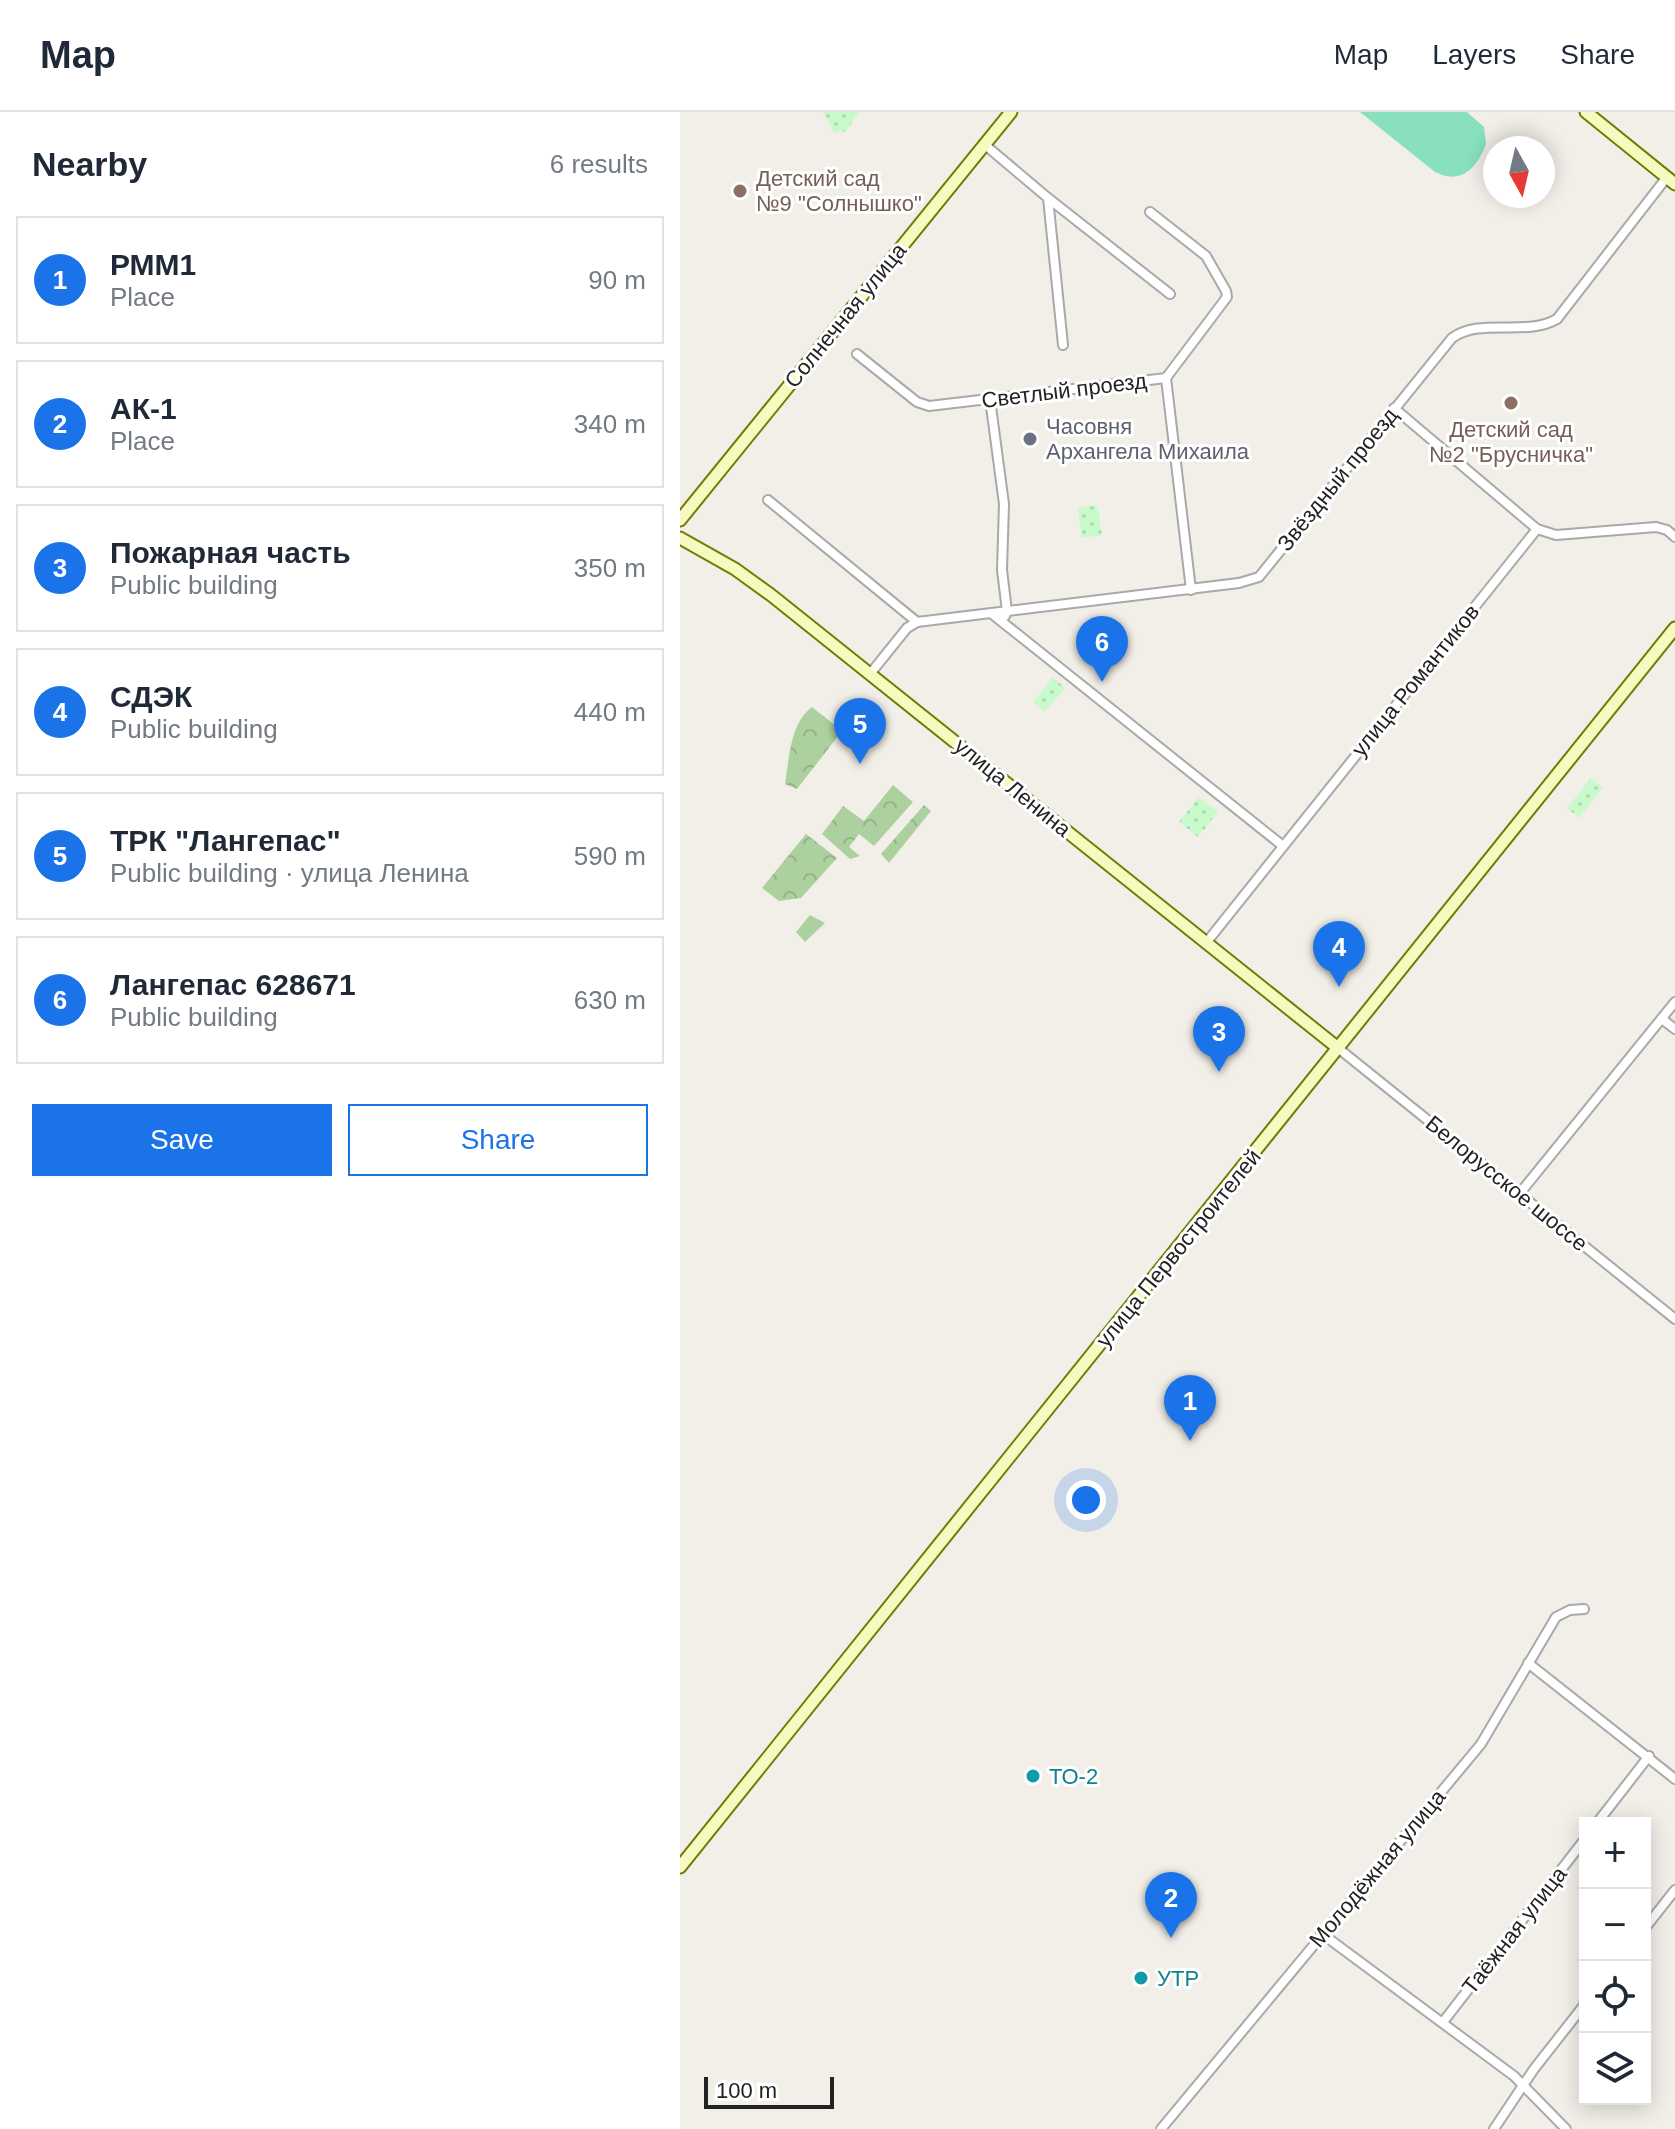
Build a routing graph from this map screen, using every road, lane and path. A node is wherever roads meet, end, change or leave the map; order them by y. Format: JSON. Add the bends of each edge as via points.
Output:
{"nodes":[{"id":1,"x":1011,"y":112,"type":"edge"},
{"id":2,"x":1586,"y":112,"type":"edge"},
{"id":3,"x":984,"y":144,"type":"junction"},
{"id":4,"x":1671,"y":180,"type":"edge"},
{"id":5,"x":1048,"y":198,"type":"junction"},
{"id":6,"x":1150,"y":212,"type":"dead end"},
{"id":7,"x":1170,"y":294,"type":"dead end"},
{"id":8,"x":1063,"y":345,"type":"dead end"},
{"id":9,"x":857,"y":354,"type":"dead end"},
{"id":10,"x":1166,"y":378,"type":"junction"},
{"id":11,"x":990,"y":399,"type":"junction"},
{"id":12,"x":1394,"y":408,"type":"junction"},
{"id":13,"x":768,"y":500,"type":"dead end"},
{"id":14,"x":680,"y":520,"type":"edge"},
{"id":15,"x":1537,"y":529,"type":"junction"},
{"id":16,"x":1675,"y":537,"type":"edge"},
{"id":17,"x":680,"y":538,"type":"edge"},
{"id":18,"x":1191,"y":590,"type":"junction"},
{"id":19,"x":1007,"y":611,"type":"junction"},
{"id":20,"x":991,"y":613,"type":"junction"},
{"id":21,"x":1001,"y":621,"type":"junction"},
{"id":22,"x":917,"y":622,"type":"junction"},
{"id":23,"x":1675,"y":628,"type":"edge"},
{"id":24,"x":870,"y":674,"type":"junction"},
{"id":25,"x":1283,"y":846,"type":"junction"},
{"id":26,"x":1206,"y":943,"type":"junction"},
{"id":27,"x":1675,"y":1002,"type":"edge"},
{"id":28,"x":1662,"y":1019,"type":"junction"},
{"id":29,"x":1675,"y":1029,"type":"edge"},
{"id":30,"x":1338,"y":1048,"type":"junction"},
{"id":31,"x":1520,"y":1193,"type":"junction"},
{"id":32,"x":1675,"y":1319,"type":"edge"},
{"id":33,"x":1584,"y":1609,"type":"dead end"},
{"id":34,"x":1528,"y":1663,"type":"junction"},
{"id":35,"x":1649,"y":1756,"type":"junction"},
{"id":36,"x":1675,"y":1779,"type":"edge"},
{"id":37,"x":1602,"y":1817,"type":"edge"},
{"id":38,"x":1579,"y":1847,"type":"edge"},
{"id":39,"x":680,"y":1867,"type":"edge"},
{"id":40,"x":1675,"y":1890,"type":"edge"},
{"id":41,"x":1651,"y":1920,"type":"edge"},
{"id":42,"x":1321,"y":1933,"type":"junction"},
{"id":43,"x":1579,"y":2012,"type":"edge"},
{"id":44,"x":1443,"y":2022,"type":"junction"},
{"id":45,"x":1523,"y":2085,"type":"junction"},
{"id":46,"x":1161,"y":2129,"type":"edge"},
{"id":47,"x":1494,"y":2129,"type":"edge"},
{"id":48,"x":1566,"y":2129,"type":"edge"}],
"edges":[{"from":1,"to":3,"type":"street","name":"Солнечная улица"},
{"from":2,"to":4,"type":"street"},
{"from":3,"to":5,"type":"street"},
{"from":3,"to":14,"type":"street","name":"Солнечная улица"},
{"from":4,"to":12,"type":"street","name":"Звёздный проезд","via":[[1557,319],[1459,333]]},
{"from":5,"to":7,"type":"street"},
{"from":5,"to":8,"type":"street","name":"Светлый проезд"},
{"from":6,"to":10,"type":"street","name":"Светлый проезд","via":[[1206,256],[1227,297]]},
{"from":9,"to":11,"type":"street","name":"Светлый проезд","via":[[923,405]]},
{"from":10,"to":11,"type":"street","name":"Светлый проезд"},
{"from":10,"to":18,"type":"street"},
{"from":11,"to":19,"type":"street","via":[[1004,504]]},
{"from":12,"to":15,"type":"street"},
{"from":12,"to":18,"type":"street","name":"Звёздный проезд","via":[[1259,577]]},
{"from":13,"to":22,"type":"street"},
{"from":15,"to":16,"type":"street","via":[[1556,535],[1656,527]]},
{"from":15,"to":25,"type":"street","name":"улица Романтиков"},
{"from":17,"to":24,"type":"street","name":"улица Ленина","via":[[744,575]]},
{"from":18,"to":19,"type":"street","name":"Звёздный проезд"},
{"from":19,"to":20,"type":"street","name":"Звёздный проезд"},
{"from":19,"to":21,"type":"street"},
{"from":20,"to":21,"type":"street"},
{"from":20,"to":22,"type":"street","name":"Звёздный проезд"},
{"from":21,"to":25,"type":"street"},
{"from":22,"to":24,"type":"street"},
{"from":23,"to":30,"type":"street","name":"улица Первостроителей"},
{"from":24,"to":26,"type":"street","name":"улица Ленина"},
{"from":25,"to":26,"type":"street","name":"улица Романтиков"},
{"from":26,"to":30,"type":"street","name":"улица Ленина"},
{"from":27,"to":28,"type":"street"},
{"from":28,"to":29,"type":"street"},
{"from":28,"to":31,"type":"street"},
{"from":30,"to":31,"type":"street","name":"Белорусское шоссе"},
{"from":30,"to":39,"type":"street","name":"улица Первостроителей"},
{"from":31,"to":32,"type":"street","name":"Белорусское шоссе"},
{"from":33,"to":34,"type":"street","name":"Молодёжная улица","via":[[1556,1617]]},
{"from":34,"to":35,"type":"street"},
{"from":34,"to":42,"type":"street","name":"Молодёжная улица","via":[[1481,1744]]},
{"from":35,"to":36,"type":"street"},
{"from":35,"to":37,"type":"street"},
{"from":38,"to":44,"type":"street","name":"Таёжная улица"},
{"from":40,"to":41,"type":"street"},
{"from":42,"to":44,"type":"street"},
{"from":42,"to":46,"type":"street","name":"Молодёжная улица"},
{"from":43,"to":45,"type":"street"},
{"from":44,"to":45,"type":"street"},
{"from":45,"to":47,"type":"street"},
{"from":45,"to":48,"type":"street"}]}
